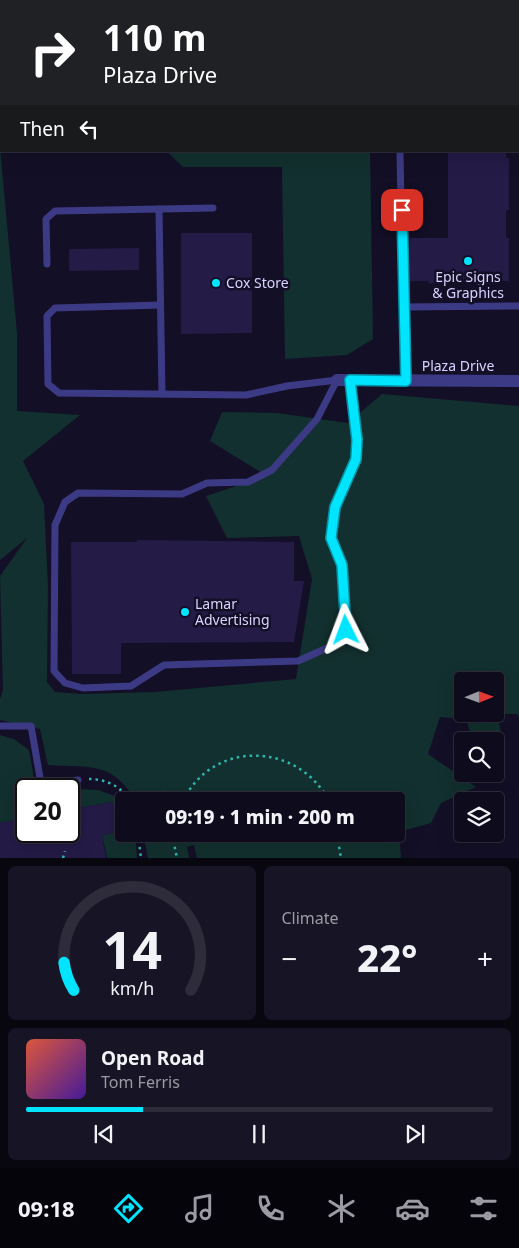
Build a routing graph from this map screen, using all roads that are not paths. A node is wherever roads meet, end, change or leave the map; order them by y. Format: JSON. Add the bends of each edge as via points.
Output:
{"nodes":[{"id":1,"x":400,"y":152,"type":"edge"},
{"id":2,"x":213,"y":208,"type":"dead end"},
{"id":3,"x":159,"y":209,"type":"junction"},
{"id":4,"x":47,"y":264,"type":"dead end"},
{"id":5,"x":160,"y":305,"type":"junction"},
{"id":6,"x":519,"y":306,"type":"edge"},
{"id":7,"x":403,"y":307,"type":"junction"},
{"id":8,"x":343,"y":380,"type":"junction"},
{"id":9,"x":406,"y":381,"type":"junction"},
{"id":10,"x":519,"y":381,"type":"edge"},
{"id":11,"x":162,"y":394,"type":"junction"},
{"id":12,"x":0,"y":726,"type":"edge"},
{"id":13,"x":41,"y":778,"type":"edge"}],
"edges":[{"from":1,"to":7,"type":"lane"},
{"from":2,"to":3,"type":"lane"},
{"from":3,"to":4,"type":"lane","via":[[55,210],[46,219]]},
{"from":3,"to":5,"type":"lane"},
{"from":5,"to":11,"type":"lane"},
{"from":5,"to":11,"type":"lane","via":[[55,308],[47,316],[48,384],[59,392]]},
{"from":6,"to":7,"type":"lane"},
{"from":7,"to":9,"type":"lane"},
{"from":8,"to":8,"type":"lane","via":[[317,419],[272,470],[248,482],[208,483],[182,494],[78,493],[65,502],[55,525],[54,671],[65,684],[83,688],[131,686],[164,665],[298,661],[336,644],[346,630],[342,565],[331,538],[335,507],[356,459],[357,440]]},
{"from":8,"to":9,"type":"street","name":"Plaza Drive"},
{"from":8,"to":11,"type":"lane","via":[[286,386],[246,395]]},
{"from":9,"to":10,"type":"street","name":"Plaza Drive"},
{"from":12,"to":13,"type":"lane","via":[[31,726]]}]}
